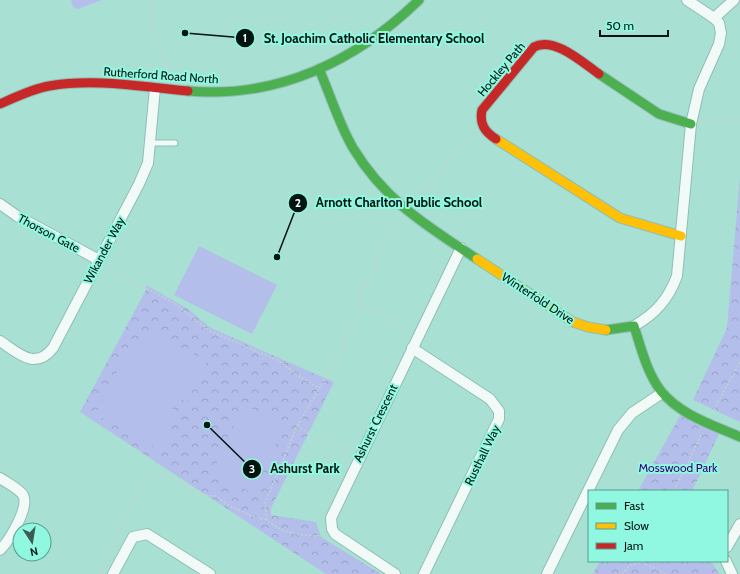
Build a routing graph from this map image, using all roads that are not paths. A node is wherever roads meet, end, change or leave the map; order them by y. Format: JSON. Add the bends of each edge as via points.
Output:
{"nodes":[{"id":1,"x":419,"y":0,"type":"edge"},
{"id":2,"x":687,"y":0,"type":"edge"},
{"id":3,"x":734,"y":0,"type":"edge"},
{"id":4,"x":714,"y":18,"type":"junction"},
{"id":5,"x":319,"y":69,"type":"junction"},
{"id":6,"x":155,"y":88,"type":"junction"},
{"id":7,"x":0,"y":104,"type":"edge"},
{"id":8,"x":694,"y":122,"type":"junction"},
{"id":9,"x":150,"y":143,"type":"junction"},
{"id":10,"x":174,"y":143,"type":"dead end"},
{"id":11,"x":0,"y":204,"type":"edge"},
{"id":12,"x":680,"y":236,"type":"junction"},
{"id":13,"x":461,"y":248,"type":"junction"},
{"id":14,"x":99,"y":260,"type":"junction"},
{"id":15,"x":634,"y":326,"type":"junction"},
{"id":16,"x":0,"y":341,"type":"edge"},
{"id":17,"x":412,"y":348,"type":"junction"},
{"id":18,"x":662,"y":393,"type":"junction"},
{"id":19,"x":740,"y":437,"type":"edge"},
{"id":20,"x":0,"y":478,"type":"edge"},
{"id":21,"x":588,"y":490,"type":"edge"},
{"id":22,"x":588,"y":491,"type":"edge"},
{"id":23,"x":740,"y":524,"type":"edge"},
{"id":24,"x":728,"y":545,"type":"edge"},
{"id":25,"x":0,"y":550,"type":"edge"},
{"id":26,"x":726,"y":562,"type":"edge"},
{"id":27,"x":113,"y":574,"type":"edge"},
{"id":28,"x":210,"y":574,"type":"edge"},
{"id":29,"x":395,"y":574,"type":"edge"},
{"id":30,"x":424,"y":574,"type":"edge"},
{"id":31,"x":547,"y":574,"type":"edge"},
{"id":32,"x":732,"y":574,"type":"edge"}],
"edges":[{"from":1,"to":5,"type":"street","name":"Rutherford Road North","via":[[401,19],[378,36],[343,58]]},
{"from":2,"to":4,"type":"street"},
{"from":3,"to":4,"type":"street"},
{"from":4,"to":8,"type":"street","name":"Winterfold Drive","via":[[720,28],[721,38],[699,89]]},
{"from":5,"to":6,"type":"street","name":"Rutherford Road North","via":[[275,84],[222,92]]},
{"from":5,"to":13,"type":"street","name":"Winterfold Drive","via":[[352,146],[376,182],[409,213]]},
{"from":6,"to":7,"type":"street","name":"Rutherford Road North","via":[[98,82],[68,83],[29,91]]},
{"from":6,"to":9,"type":"street","name":"Wikander Way"},
{"from":8,"to":12,"type":"street","name":"Winterfold Drive"},
{"from":8,"to":12,"type":"street","name":"Hockley Path","via":[[659,114],[558,47],[542,43],[531,50],[481,114],[482,125],[490,135],[593,204],[620,218]]},
{"from":9,"to":10,"type":"lane"},
{"from":9,"to":14,"type":"street","name":"Wikander Way","via":[[148,163],[139,184]]},
{"from":11,"to":14,"type":"street","name":"Thorson Gate","via":[[17,216]]},
{"from":12,"to":15,"type":"street","name":"Winterfold Drive","via":[[676,276],[669,295],[652,314]]},
{"from":13,"to":15,"type":"street","name":"Winterfold Drive","via":[[573,322],[597,330],[620,330]]},
{"from":13,"to":17,"type":"street","name":"Ashurst Crescent"},
{"from":14,"to":16,"type":"street","name":"Wikander Way","via":[[49,354],[38,359],[30,359]]},
{"from":15,"to":18,"type":"street","via":[[648,367]]},
{"from":17,"to":29,"type":"street","name":"Ashurst Crescent","via":[[331,518],[335,534]]},
{"from":17,"to":30,"type":"street","name":"Rusthall Way","via":[[490,399],[495,404],[499,419]]},
{"from":18,"to":19,"type":"street","via":[[679,407]]},
{"from":18,"to":21,"type":"street","via":[[632,413],[618,430]]},
{"from":20,"to":25,"type":"street","via":[[18,491],[25,501],[7,542]]},
{"from":22,"to":31,"type":"street"},
{"from":23,"to":24,"type":"street"},
{"from":26,"to":32,"type":"street"},
{"from":27,"to":28,"type":"street","via":[[130,541],[139,534],[147,534]]}]}
